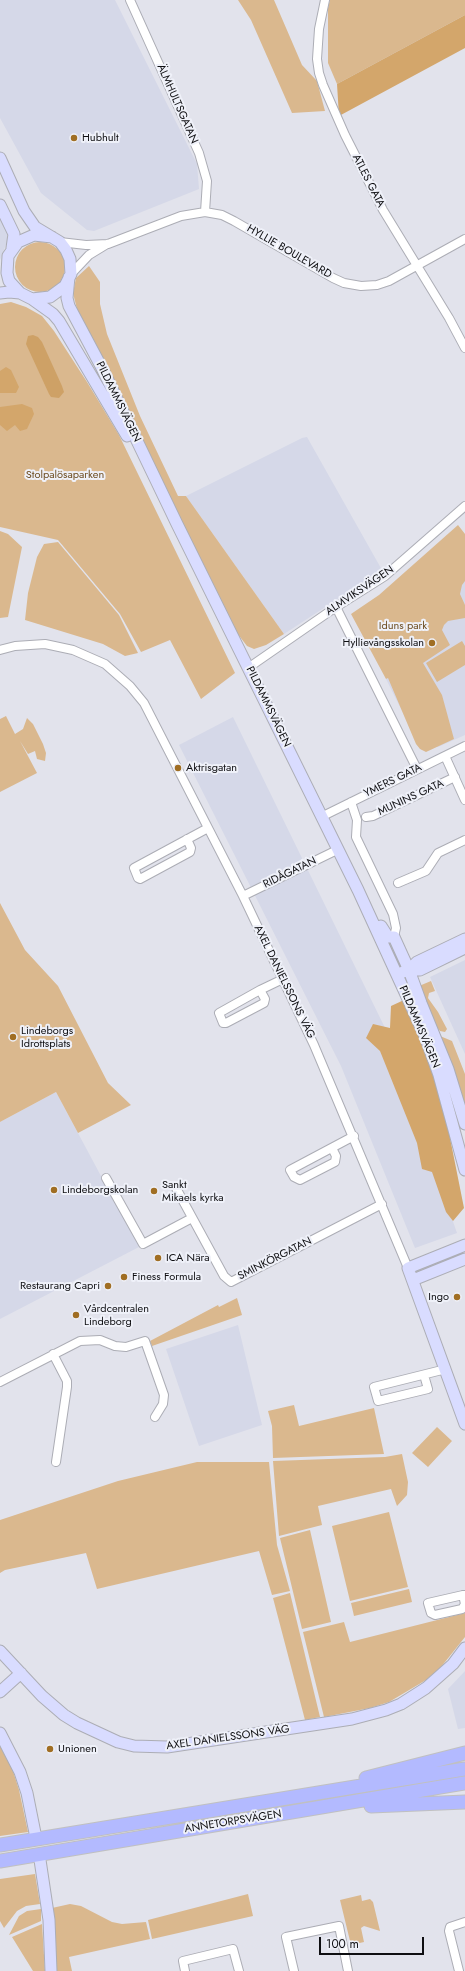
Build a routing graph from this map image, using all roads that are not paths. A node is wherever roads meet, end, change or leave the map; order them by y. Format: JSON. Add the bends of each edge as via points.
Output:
{"nodes":[{"id":1,"x":130,"y":0,"type":"edge"},
{"id":2,"x":325,"y":0,"type":"edge"},
{"id":3,"x":0,"y":158,"type":"edge"},
{"id":4,"x":0,"y":205,"type":"edge"},
{"id":5,"x":205,"y":212,"type":"junction"},
{"id":6,"x":465,"y":239,"type":"edge"},
{"id":7,"x":56,"y":240,"type":"junction"},
{"id":8,"x":108,"y":244,"type":"junction"},
{"id":9,"x":12,"y":248,"type":"junction"},
{"id":10,"x":417,"y":265,"type":"junction"},
{"id":11,"x":3,"y":268,"type":"edge"},
{"id":12,"x":70,"y":276,"type":"junction"},
{"id":13,"x":20,"y":293,"type":"junction"},
{"id":14,"x":0,"y":294,"type":"edge"},
{"id":15,"x":32,"y":299,"type":"junction"},
{"id":16,"x":465,"y":348,"type":"edge"},
{"id":17,"x":465,"y":506,"type":"edge"},
{"id":18,"x":177,"y":524,"type":"junction"},
{"id":19,"x":336,"y":607,"type":"junction"},
{"id":20,"x":0,"y":650,"type":"edge"},
{"id":21,"x":248,"y":668,"type":"junction"},
{"id":22,"x":465,"y":746,"type":"edge"},
{"id":23,"x":445,"y":756,"type":"junction"},
{"id":24,"x":417,"y":770,"type":"junction"},
{"id":25,"x":455,"y":777,"type":"junction"},
{"id":26,"x":465,"y":800,"type":"edge"},
{"id":27,"x":351,"y":802,"type":"junction"},
{"id":28,"x":321,"y":817,"type":"junction"},
{"id":29,"x":366,"y":817,"type":"dead end"},
{"id":30,"x":208,"y":828,"type":"junction"},
{"id":31,"x":186,"y":839,"type":"junction"},
{"id":32,"x":465,"y":840,"type":"edge"},
{"id":33,"x":337,"y":850,"type":"junction"},
{"id":34,"x":398,"y":883,"type":"dead end"},
{"id":35,"x":358,"y":890,"type":"junction"},
{"id":36,"x":243,"y":896,"type":"junction"},
{"id":37,"x":394,"y":937,"type":"junction"},
{"id":38,"x":465,"y":939,"type":"edge"},
{"id":39,"x":465,"y":948,"type":"edge"},
{"id":40,"x":409,"y":970,"type":"junction"},
{"id":41,"x":397,"y":975,"type":"junction"},
{"id":42,"x":283,"y":980,"type":"junction"},
{"id":43,"x":260,"y":990,"type":"junction"},
{"id":44,"x":465,"y":1124,"type":"edge"},
{"id":45,"x":354,"y":1136,"type":"junction"},
{"id":46,"x":332,"y":1148,"type":"junction"},
{"id":47,"x":465,"y":1170,"type":"edge"},
{"id":48,"x":106,"y":1178,"type":"dead end"},
{"id":49,"x":176,"y":1188,"type":"dead end"},
{"id":50,"x":382,"y":1204,"type":"junction"},
{"id":51,"x":193,"y":1220,"type":"junction"},
{"id":52,"x":465,"y":1245,"type":"edge"},
{"id":53,"x":465,"y":1259,"type":"edge"},
{"id":54,"x":408,"y":1268,"type":"junction"},
{"id":55,"x":413,"y":1280,"type":"junction"},
{"id":56,"x":53,"y":1354,"type":"junction"},
{"id":57,"x":446,"y":1369,"type":"junction"},
{"id":58,"x":424,"y":1375,"type":"junction"},
{"id":59,"x":0,"y":1382,"type":"edge"},
{"id":60,"x":155,"y":1416,"type":"dead end"},
{"id":61,"x":465,"y":1424,"type":"edge"},
{"id":62,"x":56,"y":1462,"type":"dead end"},
{"id":63,"x":465,"y":1648,"type":"edge"},
{"id":64,"x":0,"y":1651,"type":"edge"},
{"id":65,"x":21,"y":1673,"type":"junction"},
{"id":66,"x":0,"y":1692,"type":"edge"},
{"id":67,"x":0,"y":1734,"type":"edge"},
{"id":68,"x":465,"y":1753,"type":"edge"},
{"id":69,"x":465,"y":1769,"type":"edge"},
{"id":70,"x":465,"y":1783,"type":"edge"},
{"id":71,"x":465,"y":1802,"type":"edge"},
{"id":72,"x":226,"y":1808,"type":"junction"},
{"id":73,"x":268,"y":1817,"type":"junction"},
{"id":74,"x":35,"y":1833,"type":"dead end"},
{"id":75,"x":0,"y":1845,"type":"edge"},
{"id":76,"x":40,"y":1860,"type":"dead end"},
{"id":77,"x":0,"y":1861,"type":"edge"},
{"id":78,"x":465,"y":1922,"type":"edge"},
{"id":79,"x":51,"y":1971,"type":"edge"},
{"id":80,"x":185,"y":1971,"type":"edge"},
{"id":81,"x":238,"y":1971,"type":"edge"},
{"id":82,"x":294,"y":1971,"type":"edge"},
{"id":83,"x":348,"y":1971,"type":"edge"},
{"id":84,"x":459,"y":1971,"type":"edge"}],
"edges":[{"from":1,"to":5,"type":"street","name":"ÄLMHULTSGATAN","via":[[199,153],[207,180]]},
{"from":2,"to":10,"type":"street","name":"ATLES GATA","via":[[319,29],[319,73],[345,135],[383,210]]},
{"from":3,"to":7,"type":"main road","name":"PILDAMMSVÄGEN","via":[[24,211],[35,227]]},
{"from":4,"to":9,"type":"main road","name":"PILDAMMSVÄGEN","via":[[14,234]]},
{"from":5,"to":8,"type":"street","name":"HYLLIE BOULEVARD","via":[[182,216]]},
{"from":5,"to":10,"type":"street","name":"HYLLIE BOULEVARD","via":[[228,218],[333,278],[354,286],[377,285],[389,281]]},
{"from":6,"to":10,"type":"street","name":"HYLLIE BOULEVARD"},
{"from":7,"to":8,"type":"street","name":"HYLLIE BOULEVARD","via":[[86,245]]},
{"from":7,"to":9,"type":"main road","via":[[43,235],[26,237]]},
{"from":7,"to":12,"type":"main road","name":"PILDAMMSVÄGEN","via":[[70,258]]},
{"from":8,"to":12,"type":"street","name":"HYLLIE BOULEVARD","via":[[89,255]]},
{"from":9,"to":11,"type":"main road","name":"PILDAMMSVÄGEN"},
{"from":10,"to":16,"type":"street","name":"ATLES GATA"},
{"from":11,"to":13,"type":"main road","name":"PILDAMMSVÄGEN"},
{"from":12,"to":15,"type":"main road","via":[[59,293]]},
{"from":12,"to":18,"type":"main road","name":"PILDAMMSVÄGEN","via":[[67,299],[69,306],[103,370]]},
{"from":13,"to":14,"type":"main road"},
{"from":13,"to":15,"type":"main road","name":"PILDAMMSVÄGEN"},
{"from":15,"to":18,"type":"main road","name":"PILDAMMSVÄGEN","via":[[53,314],[66,332]]},
{"from":17,"to":19,"type":"street","name":"ALMVIKSVÄGEN","via":[[385,576]]},
{"from":18,"to":21,"type":"main road","name":"PILDAMMSVÄGEN"},
{"from":19,"to":21,"type":"street","name":"ALMVIKSVÄGEN"},
{"from":19,"to":24,"type":"street"},
{"from":20,"to":30,"type":"street","name":"AXEL DANIELSSONS VÄG","via":[[45,644],[59,646],[106,664],[119,674],[144,703]]},
{"from":21,"to":28,"type":"main road","name":"PILDAMMSVÄGEN"},
{"from":22,"to":23,"type":"street","name":"YMERS GATA"},
{"from":23,"to":24,"type":"street","name":"YMERS GATA"},
{"from":23,"to":25,"type":"street"},
{"from":24,"to":27,"type":"street","name":"YMERS GATA"},
{"from":25,"to":26,"type":"street"},
{"from":25,"to":29,"type":"street","name":"MUNINS GATA"},
{"from":27,"to":28,"type":"street","name":"YMERS GATA"},
{"from":27,"to":37,"type":"street","via":[[357,820],[356,837],[393,914],[396,928]]},
{"from":28,"to":33,"type":"main road","name":"PILDAMMSVÄGEN"},
{"from":30,"to":31,"type":"street"},
{"from":30,"to":36,"type":"street","name":"AXEL DANIELSSONS VÄG"},
{"from":31,"to":31,"type":"street","via":[[134,868],[138,878],[190,852],[191,848]]},
{"from":32,"to":34,"type":"street","via":[[438,853],[426,871]]},
{"from":33,"to":35,"type":"main road","name":"PILDAMMSVÄGEN"},
{"from":33,"to":36,"type":"street","name":"RIDÅGATAN"},
{"from":35,"to":37,"type":"main road","name":"PILDAMMSVÄGEN","via":[[388,938]]},
{"from":35,"to":41,"type":"main road","name":"PILDAMMSVÄGEN"},
{"from":36,"to":42,"type":"street","name":"AXEL DANIELSSONS VÄG"},
{"from":37,"to":40,"type":"main road","name":"PILDAMMSVÄGEN"},
{"from":38,"to":40,"type":"main road","via":[[417,962]]},
{"from":39,"to":40,"type":"main road","via":[[420,970]]},
{"from":40,"to":41,"type":"main road"},
{"from":40,"to":44,"type":"main road","name":"PILDAMMSVÄGEN","via":[[448,1069]]},
{"from":41,"to":47,"type":"main road","name":"PILDAMMSVÄGEN","via":[[425,1036],[439,1075]]},
{"from":42,"to":43,"type":"street"},
{"from":42,"to":45,"type":"street","name":"AXEL DANIELSSONS VÄG"},
{"from":43,"to":43,"type":"street","via":[[218,1012],[223,1023],[264,1003],[265,999]]},
{"from":45,"to":46,"type":"street"},
{"from":45,"to":50,"type":"street","name":"AXEL DANIELSSONS VÄG"},
{"from":46,"to":46,"type":"street","via":[[290,1170],[294,1177],[300,1180],[335,1162],[336,1156]]},
{"from":48,"to":51,"type":"street","via":[[143,1244]]},
{"from":49,"to":51,"type":"street"},
{"from":50,"to":51,"type":"street","name":"SMINKÖRGATAN","via":[[231,1282],[224,1276]]},
{"from":50,"to":54,"type":"street","name":"AXEL DANIELSSONS VÄG"},
{"from":52,"to":54,"type":"main road"},
{"from":53,"to":55,"type":"main road"},
{"from":54,"to":55,"type":"main road","name":"AXEL DANIELSSONS VÄG"},
{"from":55,"to":57,"type":"main road","name":"AXEL DANIELSSONS VÄG"},
{"from":56,"to":59,"type":"street"},
{"from":56,"to":60,"type":"street","via":[[80,1341],[100,1340],[126,1347],[145,1341],[164,1394],[164,1404]]},
{"from":56,"to":62,"type":"street","via":[[67,1381]]},
{"from":57,"to":58,"type":"street"},
{"from":57,"to":61,"type":"main road","name":"AXEL DANIELSSONS VÄG"},
{"from":58,"to":58,"type":"street","via":[[374,1387],[378,1401],[428,1389]]},
{"from":63,"to":65,"type":"main road","name":"AXEL DANIELSSONS VÄG","via":[[453,1664],[426,1688],[386,1710],[352,1719],[167,1747],[134,1746],[103,1737],[64,1715]]},
{"from":64,"to":65,"type":"main road","name":"AXEL DANIELSSONS VÄG"},
{"from":65,"to":66,"type":"main road"},
{"from":67,"to":74,"type":"main road","via":[[20,1772],[27,1792]]},
{"from":68,"to":72,"type":"main road"},
{"from":69,"to":72,"type":"main road","name":"ANNETORPSVÄGEN"},
{"from":70,"to":73,"type":"main road","name":"ANNETORPSVÄGEN"},
{"from":71,"to":73,"type":"main road","via":[[381,1805]]},
{"from":72,"to":75,"type":"main road","name":"ANNETORPSVÄGEN"},
{"from":73,"to":77,"type":"main road","name":"ANNETORPSVÄGEN"},
{"from":76,"to":79,"type":"main road","via":[[49,1920]]},
{"from":78,"to":84,"type":"street","via":[[450,1927],[449,1931]]},
{"from":80,"to":81,"type":"street","via":[[183,1961],[233,1948]]},
{"from":82,"to":83,"type":"street","via":[[286,1937],[339,1926]]}]}
